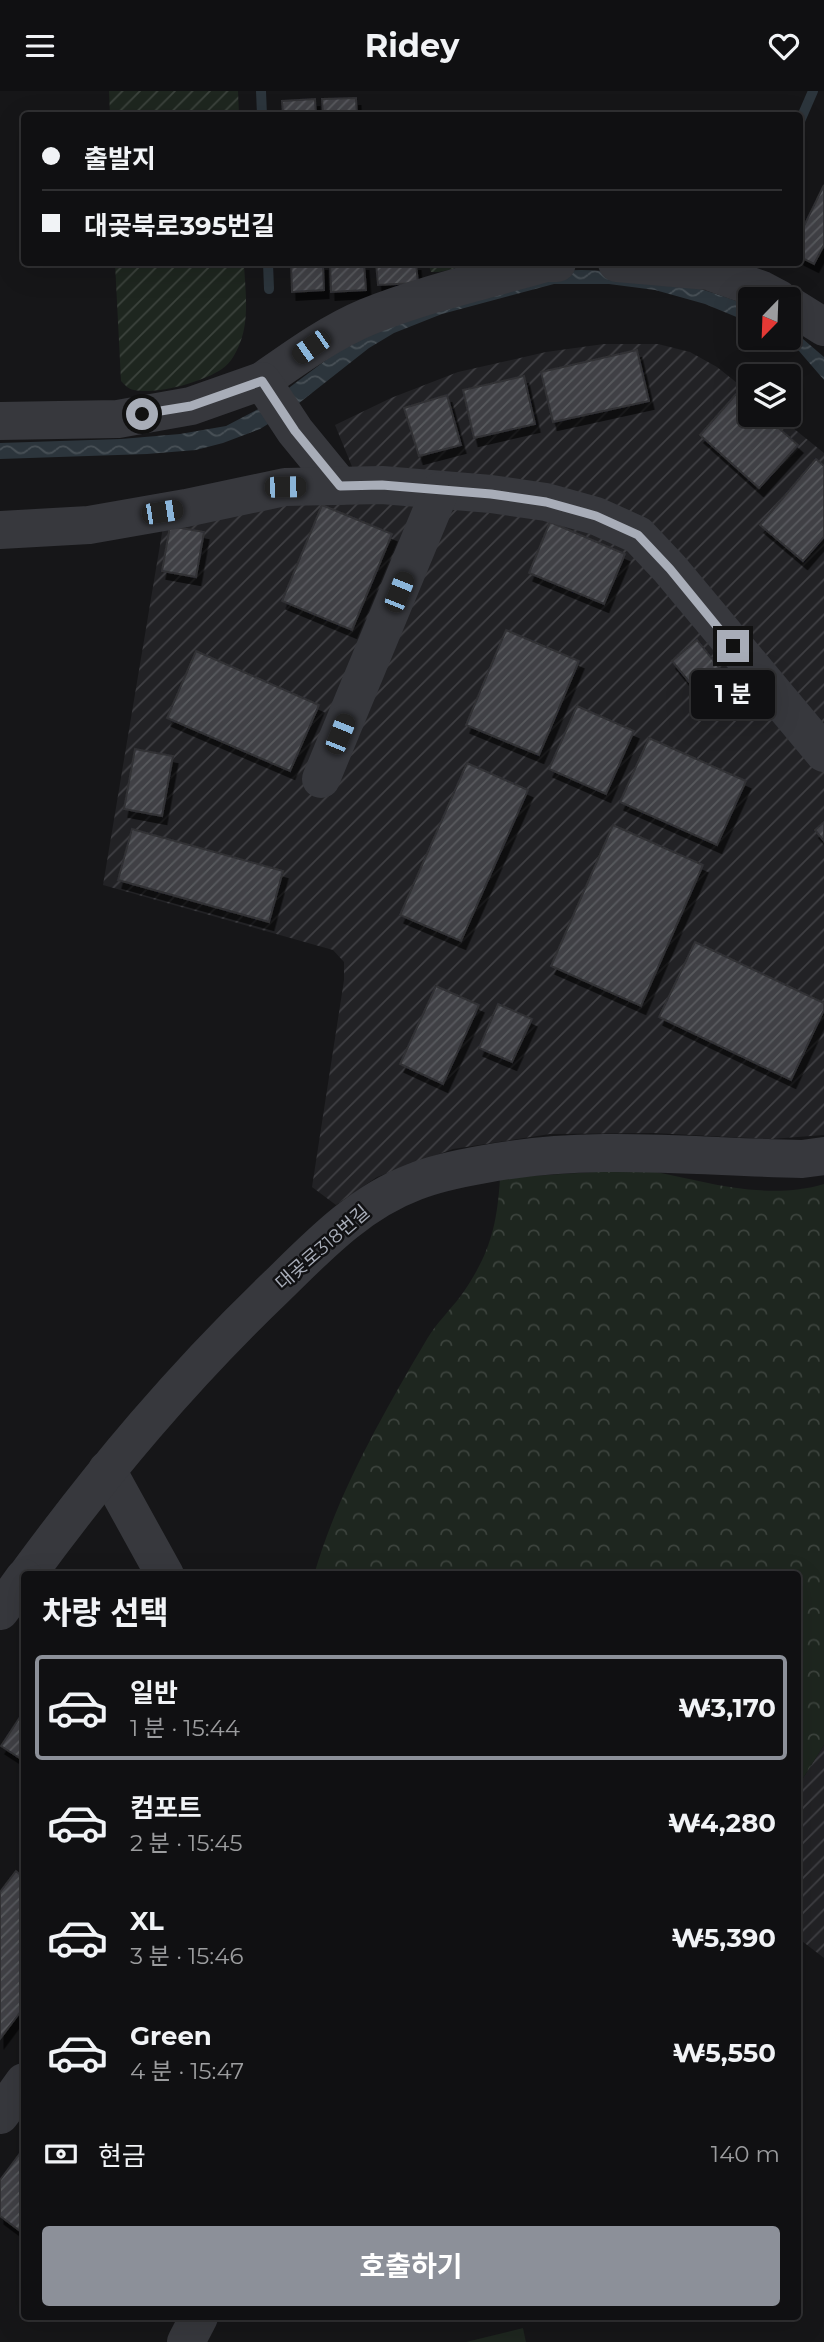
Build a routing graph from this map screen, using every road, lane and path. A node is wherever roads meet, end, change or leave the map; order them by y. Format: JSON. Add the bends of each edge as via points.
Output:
{"nodes":[{"id":1,"x":535,"y":266,"type":"edge"},
{"id":2,"x":651,"y":266,"type":"edge"},
{"id":3,"x":753,"y":287,"type":"edge"},
{"id":4,"x":802,"y":313,"type":"edge"},
{"id":5,"x":824,"y":327,"type":"edge"},
{"id":6,"x":267,"y":388,"type":"junction"},
{"id":7,"x":0,"y":421,"type":"edge"},
{"id":8,"x":340,"y":486,"type":"junction"},
{"id":9,"x":440,"y":491,"type":"junction"},
{"id":10,"x":0,"y":530,"type":"edge"},
{"id":11,"x":824,"y":753,"type":"edge"},
{"id":12,"x":321,"y":779,"type":"dead end"},
{"id":13,"x":824,"y":1156,"type":"edge"},
{"id":14,"x":107,"y":1469,"type":"junction"},
{"id":15,"x":30,"y":1571,"type":"edge"},
{"id":16,"x":163,"y":1571,"type":"edge"},
{"id":17,"x":21,"y":2086,"type":"edge"},
{"id":18,"x":0,"y":2115,"type":"edge"},
{"id":19,"x":198,"y":2320,"type":"edge"},
{"id":20,"x":186,"y":2342,"type":"edge"}],
"edges":[{"from":1,"to":6,"type":"street","via":[[366,317],[311,347]]},
{"from":2,"to":3,"type":"street","via":[[708,271]]},
{"from":4,"to":5,"type":"street"},
{"from":6,"to":7,"type":"street","via":[[118,419]]},
{"from":6,"to":8,"type":"street"},
{"from":8,"to":9,"type":"street"},
{"from":8,"to":10,"type":"street","via":[[285,487],[89,525]]},
{"from":9,"to":11,"type":"street","via":[[546,502],[596,516],[638,535]]},
{"from":9,"to":12,"type":"street"},
{"from":13,"to":14,"type":"street","name":"대곶로318번길","via":[[543,1155],[467,1167],[414,1182],[352,1216],[318,1246],[220,1341]]},
{"from":14,"to":15,"type":"street","name":"대곶로318번길"},
{"from":14,"to":16,"type":"street"},
{"from":17,"to":18,"type":"street"},
{"from":19,"to":20,"type":"street"}]}
